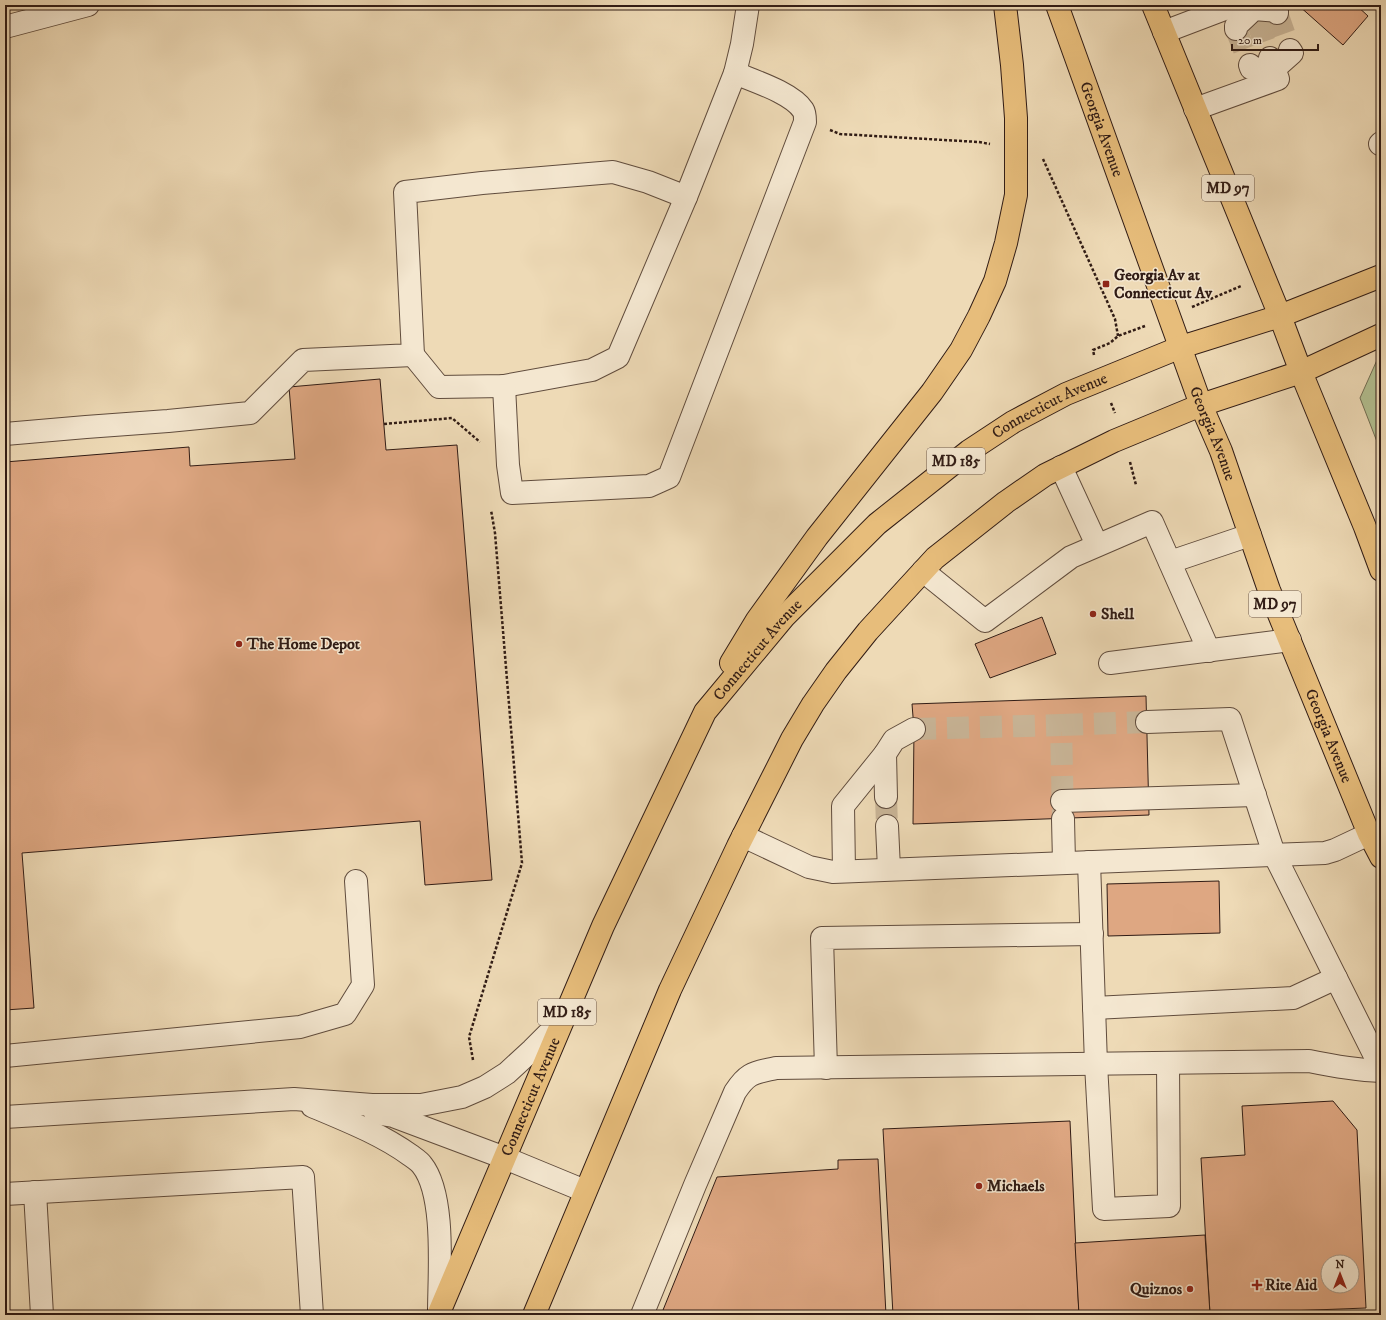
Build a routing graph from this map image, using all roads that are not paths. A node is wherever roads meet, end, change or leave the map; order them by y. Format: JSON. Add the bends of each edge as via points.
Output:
{"nodes":[{"id":1,"x":88,"y":5,"type":"edge"},
{"id":2,"x":748,"y":5,"type":"edge"},
{"id":3,"x":1005,"y":5,"type":"edge"},
{"id":4,"x":1057,"y":5,"type":"edge"},
{"id":5,"x":1153,"y":5,"type":"edge"},
{"id":6,"x":1250,"y":10,"type":"edge"},
{"id":7,"x":1277,"y":13,"type":"dead end"},
{"id":8,"x":5,"y":27,"type":"edge"},
{"id":9,"x":1236,"y":29,"type":"dead end"},
{"id":10,"x":1164,"y":32,"type":"junction"},
{"id":11,"x":1290,"y":50,"type":"dead end"},
{"id":12,"x":1272,"y":63,"type":"junction"},
{"id":13,"x":1250,"y":65,"type":"dead end"},
{"id":14,"x":735,"y":73,"type":"junction"},
{"id":15,"x":1195,"y":109,"type":"junction"},
{"id":16,"x":686,"y":197,"type":"junction"},
{"id":17,"x":1381,"y":276,"type":"edge"},
{"id":18,"x":1280,"y":316,"type":"junction"},
{"id":19,"x":1381,"y":335,"type":"edge"},
{"id":20,"x":1181,"y":347,"type":"junction"},
{"id":21,"x":413,"y":355,"type":"junction"},
{"id":22,"x":1301,"y":372,"type":"junction"},
{"id":23,"x":504,"y":386,"type":"junction"},
{"id":24,"x":1201,"y":405,"type":"junction"},
{"id":25,"x":5,"y":434,"type":"edge"},
{"id":26,"x":1061,"y":467,"type":"junction"},
{"id":27,"x":1250,"y":535,"type":"junction"},
{"id":28,"x":1097,"y":545,"type":"junction"},
{"id":29,"x":1170,"y":562,"type":"junction"},
{"id":30,"x":1381,"y":570,"type":"edge"},
{"id":31,"x":923,"y":571,"type":"junction"},
{"id":32,"x":1290,"y":640,"type":"junction"},
{"id":33,"x":1209,"y":651,"type":"junction"},
{"id":34,"x":1110,"y":663,"type":"dead end"},
{"id":35,"x":704,"y":712,"type":"junction"},
{"id":36,"x":1147,"y":722,"type":"tunnel mouth"},
{"id":37,"x":914,"y":729,"type":"tunnel mouth"},
{"id":38,"x":885,"y":754,"type":"junction"},
{"id":39,"x":1255,"y":795,"type":"junction"},
{"id":40,"x":886,"y":797,"type":"tunnel mouth"},
{"id":41,"x":887,"y":826,"type":"tunnel mouth"},
{"id":42,"x":1369,"y":834,"type":"junction"},
{"id":43,"x":743,"y":836,"type":"junction"},
{"id":44,"x":1274,"y":854,"type":"junction"},
{"id":45,"x":1381,"y":857,"type":"edge"},
{"id":46,"x":1064,"y":862,"type":"junction"},
{"id":47,"x":1089,"y":862,"type":"junction"},
{"id":48,"x":889,"y":869,"type":"junction"},
{"id":49,"x":844,"y":871,"type":"junction"},
{"id":50,"x":356,"y":881,"type":"dead end"},
{"id":51,"x":1092,"y":934,"type":"junction"},
{"id":52,"x":1336,"y":978,"type":"junction"},
{"id":53,"x":1094,"y":1008,"type":"junction"},
{"id":54,"x":564,"y":1017,"type":"junction"},
{"id":55,"x":5,"y":1056,"type":"edge"},
{"id":56,"x":1168,"y":1063,"type":"junction"},
{"id":57,"x":1096,"y":1064,"type":"junction"},
{"id":58,"x":826,"y":1068,"type":"junction"},
{"id":59,"x":1381,"y":1069,"type":"edge"},
{"id":60,"x":294,"y":1099,"type":"junction"},
{"id":61,"x":5,"y":1117,"type":"edge"},
{"id":62,"x":505,"y":1158,"type":"junction"},
{"id":63,"x":585,"y":1191,"type":"junction"},
{"id":64,"x":35,"y":1192,"type":"junction"},
{"id":65,"x":5,"y":1194,"type":"edge"},
{"id":66,"x":438,"y":1314,"type":"edge"},
{"id":67,"x":42,"y":1315,"type":"edge"},
{"id":68,"x":312,"y":1315,"type":"edge"},
{"id":69,"x":534,"y":1315,"type":"edge"},
{"id":70,"x":642,"y":1315,"type":"edge"}],
"edges":[{"from":1,"to":8,"type":"lane"},
{"from":2,"to":14,"type":"lane"},
{"from":3,"to":35,"type":"main road","via":[[1016,118],[1016,195],[995,281],[980,316],[961,350],[932,392],[817,537],[757,620]]},
{"from":4,"to":20,"type":"main road","name":"Georgia Avenue","number":"MD 97"},
{"from":5,"to":10,"type":"main road","number":"MD 97"},
{"from":6,"to":7,"type":"lane"},
{"from":6,"to":9,"type":"lane"},
{"from":6,"to":10,"type":"lane"},
{"from":10,"to":15,"type":"main road","number":"MD 97"},
{"from":11,"to":12,"type":"lane","via":[[1292,53]]},
{"from":12,"to":13,"type":"lane","via":[[1252,68]]},
{"from":12,"to":15,"type":"lane","via":[[1278,79]]},
{"from":14,"to":16,"type":"lane"},
{"from":14,"to":23,"type":"lane","via":[[786,95],[804,111],[805,122],[669,477],[649,486],[512,493]]},
{"from":15,"to":18,"type":"main road","number":"MD 97"},
{"from":16,"to":21,"type":"lane","via":[[613,172],[482,182],[405,192]]},
{"from":16,"to":23,"type":"lane","via":[[618,357],[592,370]]},
{"from":17,"to":18,"type":"main road","name":"Connecticut Avenue"},
{"from":18,"to":20,"type":"main road","name":"Connecticut Avenue","number":"MD 185"},
{"from":18,"to":22,"type":"main road","number":"MD 97"},
{"from":19,"to":22,"type":"main road"},
{"from":20,"to":24,"type":"main road","name":"Georgia Avenue","number":"MD 97"},
{"from":20,"to":35,"type":"main road","name":"Connecticut Avenue","number":"MD 185","via":[[1066,394],[1013,422],[970,451],[877,524],[826,573],[784,616]]},
{"from":21,"to":23,"type":"lane","via":[[439,387]]},
{"from":21,"to":25,"type":"lane","via":[[303,360],[250,413]]},
{"from":22,"to":24,"type":"main road"},
{"from":22,"to":30,"type":"main road","number":"MD 97"},
{"from":24,"to":26,"type":"main road","via":[[1114,441]]},
{"from":24,"to":27,"type":"main road","name":"Georgia Avenue","number":"MD 97","via":[[1221,451]]},
{"from":26,"to":28,"type":"lane"},
{"from":26,"to":31,"type":"main road","via":[[1006,502],[935,558]]},
{"from":27,"to":29,"type":"lane"},
{"from":27,"to":32,"type":"main road","name":"Georgia Avenue","number":"MD 97"},
{"from":28,"to":29,"type":"lane","via":[[1152,522]]},
{"from":28,"to":31,"type":"lane","via":[[1071,557],[985,621]]},
{"from":29,"to":33,"type":"lane"},
{"from":31,"to":43,"type":"main road","via":[[868,631],[813,704],[792,739]]},
{"from":32,"to":33,"type":"lane"},
{"from":32,"to":42,"type":"main road","name":"Georgia Avenue","number":"MD 97"},
{"from":33,"to":34,"type":"lane"},
{"from":35,"to":54,"type":"main road","name":"Connecticut Avenue","number":"MD 185","via":[[603,926]]},
{"from":36,"to":39,"type":"lane","via":[[1230,719]]},
{"from":37,"to":38,"type":"lane","via":[[894,740]]},
{"from":38,"to":40,"type":"lane"},
{"from":38,"to":49,"type":"lane","via":[[843,806]]},
{"from":39,"to":44,"type":"lane"},
{"from":39,"to":46,"type":"lane","via":[[1063,810]]},
{"from":41,"to":48,"type":"lane"},
{"from":42,"to":44,"type":"lane","via":[[1336,850]]},
{"from":42,"to":45,"type":"main road","name":"Georgia Avenue","number":"MD 97"},
{"from":43,"to":49,"type":"lane","via":[[808,867],[833,872]]},
{"from":43,"to":63,"type":"main road","via":[[670,990]]},
{"from":44,"to":47,"type":"lane"},
{"from":44,"to":52,"type":"lane"},
{"from":46,"to":47,"type":"lane"},
{"from":46,"to":48,"type":"lane"},
{"from":47,"to":51,"type":"lane"},
{"from":48,"to":49,"type":"lane"},
{"from":50,"to":55,"type":"lane","via":[[363,985],[345,1014],[300,1027]]},
{"from":51,"to":53,"type":"lane"},
{"from":51,"to":58,"type":"lane","via":[[822,938]]},
{"from":52,"to":53,"type":"lane","via":[[1293,998]]},
{"from":52,"to":59,"type":"lane"},
{"from":53,"to":57,"type":"lane"},
{"from":54,"to":60,"type":"lane","via":[[506,1073],[485,1087],[462,1097],[421,1105],[372,1105]]},
{"from":54,"to":62,"type":"main road","name":"Connecticut Avenue","number":"MD 185"},
{"from":56,"to":57,"type":"lane"},
{"from":56,"to":57,"type":"lane","via":[[1169,1206],[1104,1209]]},
{"from":56,"to":59,"type":"lane","via":[[1309,1061],[1361,1070]]},
{"from":57,"to":58,"type":"lane"},
{"from":58,"to":70,"type":"lane","via":[[776,1068],[752,1074],[743,1080],[735,1092],[694,1185]]},
{"from":60,"to":61,"type":"lane"},
{"from":60,"to":62,"type":"lane","via":[[393,1116]]},
{"from":60,"to":66,"type":"lane","via":[[399,1147],[421,1164],[430,1177],[438,1212]]},
{"from":62,"to":63,"type":"lane"},
{"from":62,"to":66,"type":"main road","name":"Connecticut Avenue","number":"MD 185"},
{"from":63,"to":69,"type":"main road"},
{"from":64,"to":65,"type":"lane"},
{"from":64,"to":67,"type":"lane"},
{"from":64,"to":68,"type":"lane","via":[[303,1177]]}]}
